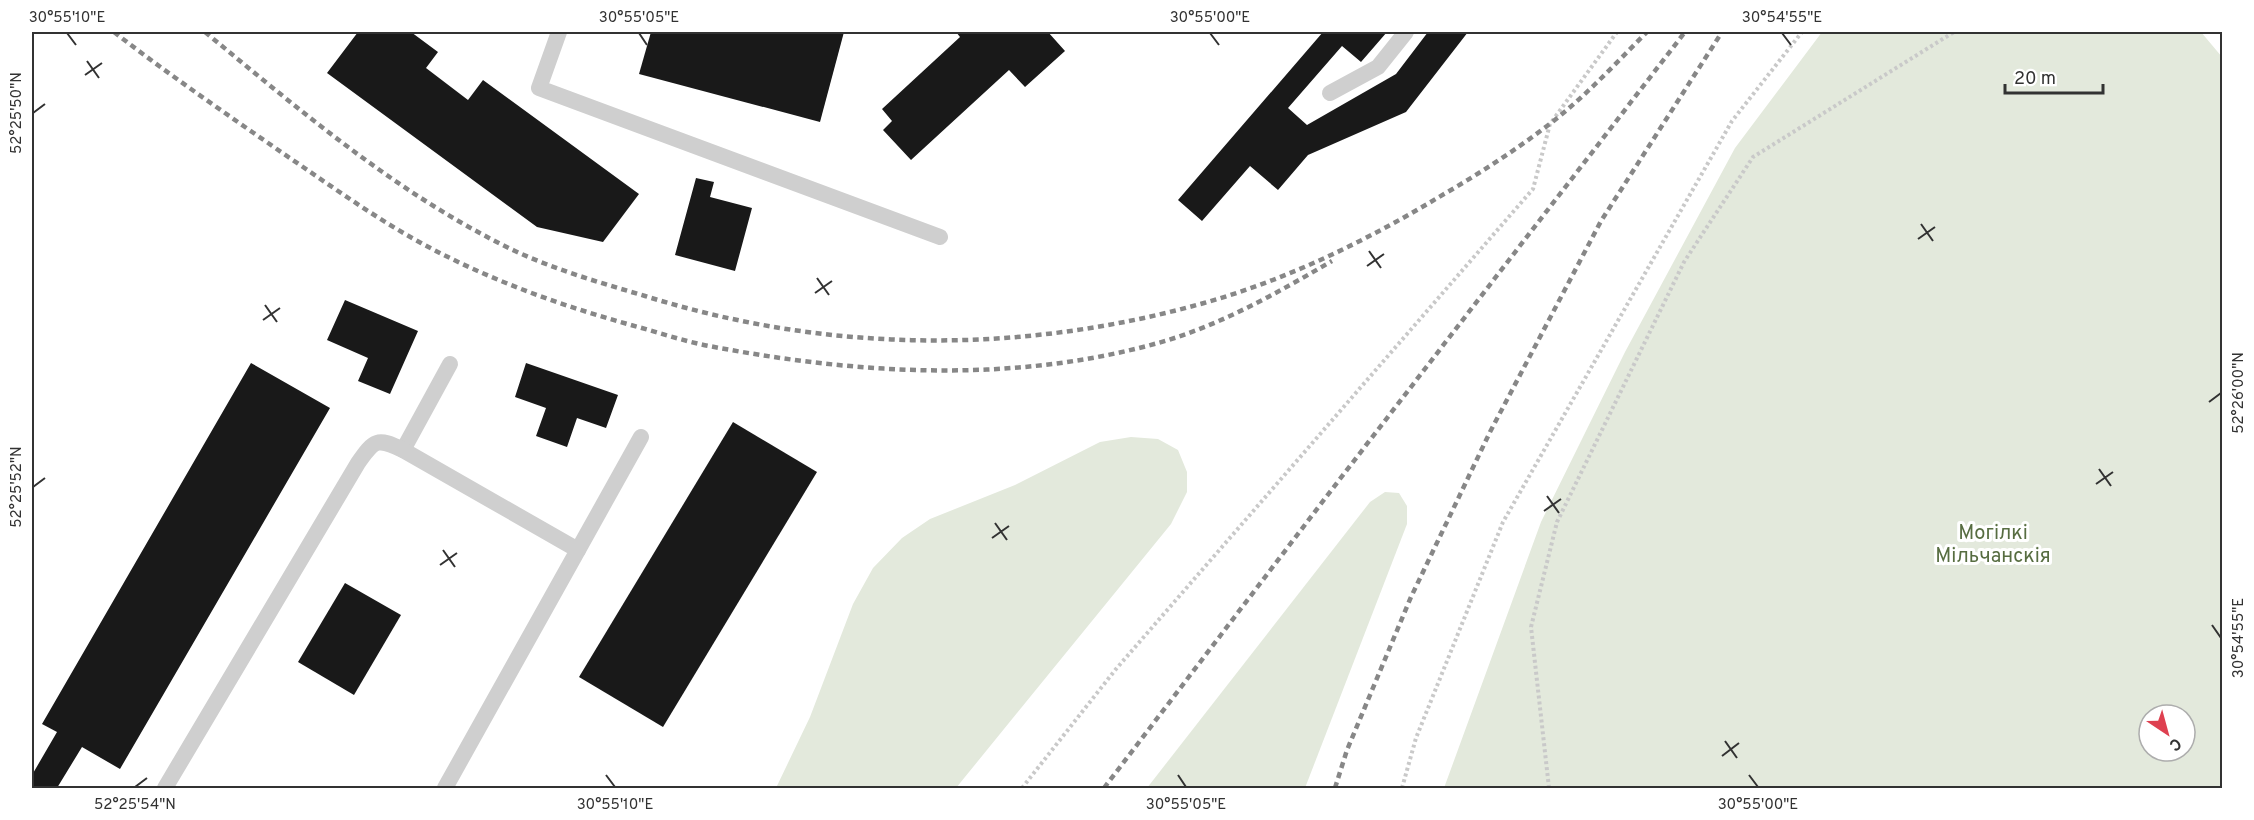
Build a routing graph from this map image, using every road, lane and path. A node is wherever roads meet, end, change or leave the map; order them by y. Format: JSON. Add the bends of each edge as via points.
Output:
{"nodes":[{"id":1,"x":559,"y":32,"type":"edge"},
{"id":2,"x":1406,"y":32,"type":"edge"},
{"id":3,"x":1617,"y":32,"type":"edge"},
{"id":4,"x":1802,"y":32,"type":"edge"},
{"id":5,"x":1954,"y":32,"type":"edge"},
{"id":6,"x":1330,"y":93,"type":"dead end"},
{"id":7,"x":940,"y":237,"type":"dead end"},
{"id":8,"x":450,"y":364,"type":"dead end"},
{"id":9,"x":641,"y":437,"type":"dead end"},
{"id":10,"x":403,"y":450,"type":"junction"},
{"id":11,"x":578,"y":550,"type":"junction"},
{"id":12,"x":165,"y":789,"type":"edge"},
{"id":13,"x":445,"y":789,"type":"edge"},
{"id":14,"x":1022,"y":789,"type":"edge"},
{"id":15,"x":1402,"y":789,"type":"edge"},
{"id":16,"x":1549,"y":789,"type":"edge"}],
"edges":[{"from":1,"to":7,"type":"lane","via":[[539,88]]},
{"from":2,"to":6,"type":"lane","via":[[1378,67]]},
{"from":3,"to":14,"type":"path","via":[[1550,124],[1533,189],[1116,669]]},
{"from":4,"to":15,"type":"path","via":[[1732,121],[1503,522],[1416,738]]},
{"from":5,"to":16,"type":"path","via":[[1753,157],[1684,262],[1557,522],[1531,627]]},
{"from":8,"to":10,"type":"lane"},
{"from":9,"to":11,"type":"lane"},
{"from":10,"to":11,"type":"lane"},
{"from":10,"to":12,"type":"lane","via":[[378,441],[357,463]]},
{"from":11,"to":13,"type":"lane"}]}
